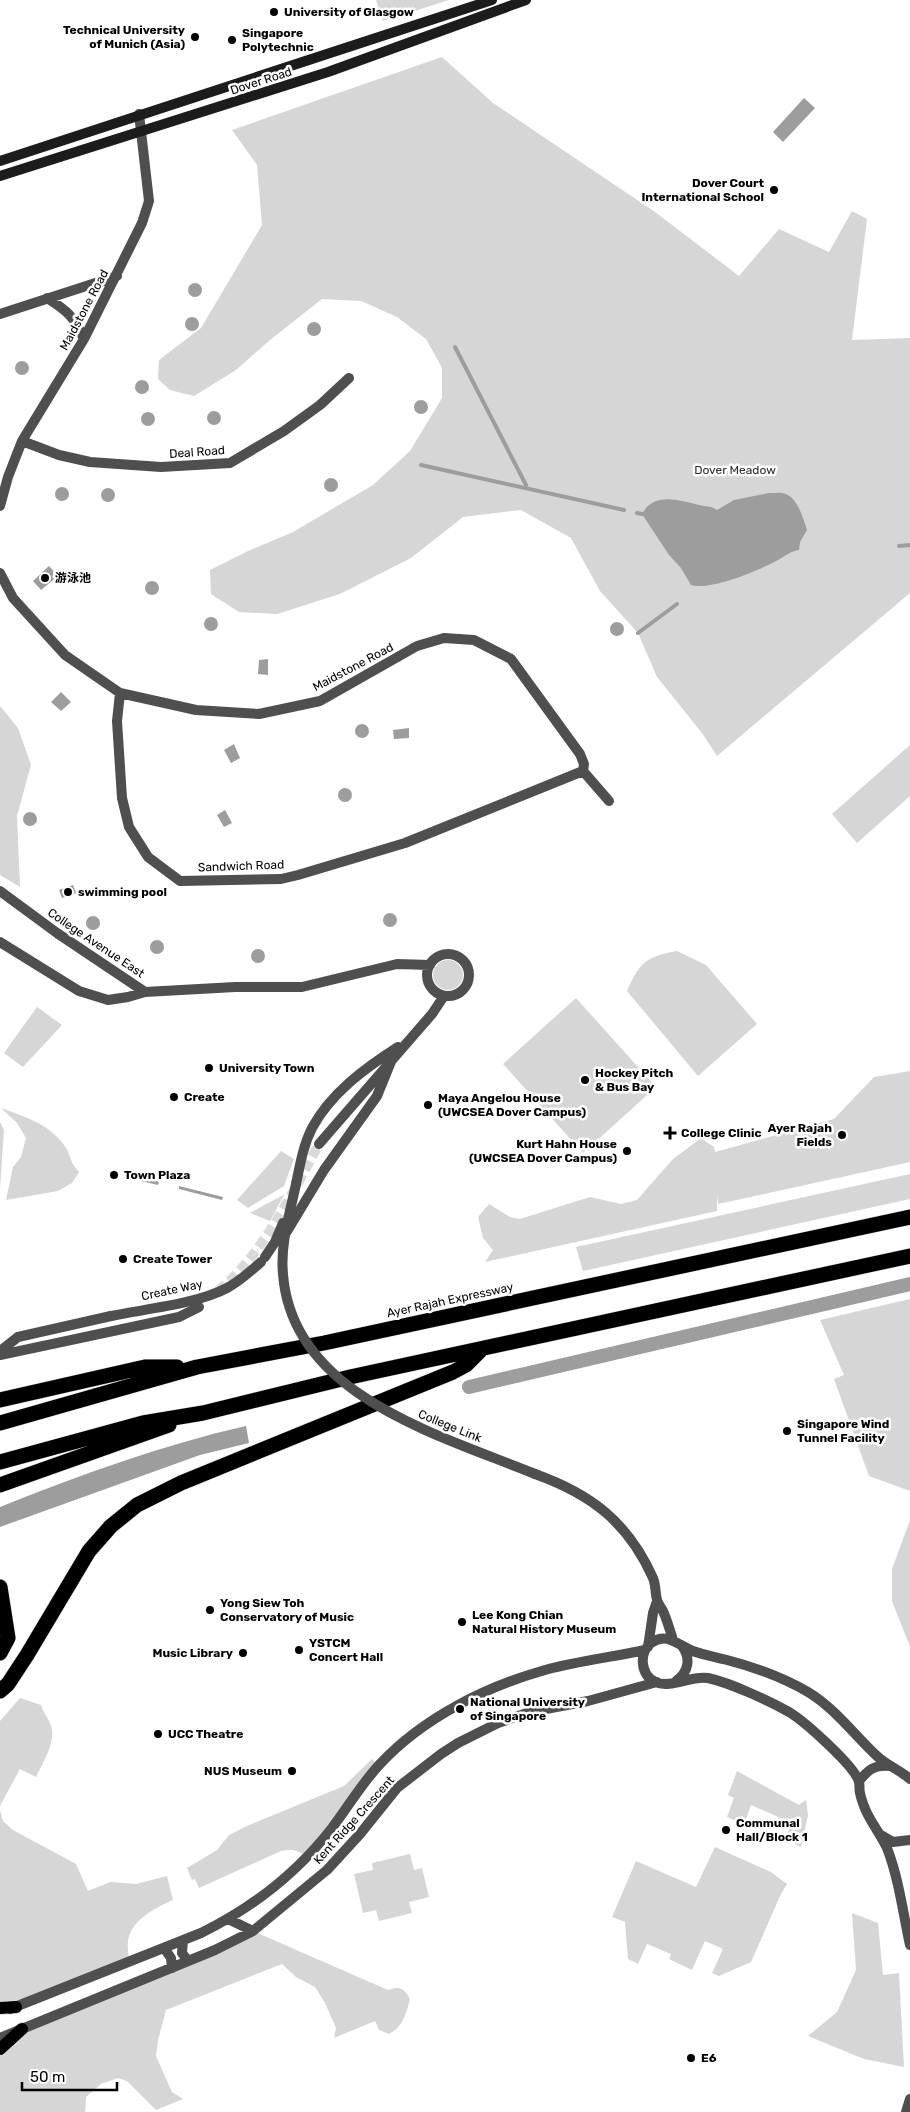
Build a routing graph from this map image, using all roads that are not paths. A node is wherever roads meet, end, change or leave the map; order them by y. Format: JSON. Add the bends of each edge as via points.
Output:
{"nodes":[{"id":1,"x":492,"y":0,"type":"edge"},
{"id":2,"x":526,"y":0,"type":"edge"},
{"id":3,"x":139,"y":114,"type":"junction"},
{"id":4,"x":142,"y":132,"type":"junction"},
{"id":5,"x":0,"y":161,"type":"edge"},
{"id":6,"x":0,"y":176,"type":"edge"},
{"id":7,"x":117,"y":276,"type":"junction"},
{"id":8,"x":48,"y":298,"type":"junction"},
{"id":9,"x":0,"y":314,"type":"edge"},
{"id":10,"x":84,"y":339,"type":"junction"},
{"id":11,"x":348,"y":378,"type":"dead end"},
{"id":12,"x":22,"y":441,"type":"junction"},
{"id":13,"x":0,"y":506,"type":"edge"},
{"id":14,"x":0,"y":573,"type":"edge"},
{"id":15,"x":120,"y":693,"type":"junction"},
{"id":16,"x":583,"y":770,"type":"junction"},
{"id":17,"x":609,"y":801,"type":"dead end"},
{"id":18,"x":0,"y":891,"type":"edge"},
{"id":19,"x":0,"y":942,"type":"edge"},
{"id":20,"x":430,"y":965,"type":"junction"},
{"id":21,"x":145,"y":992,"type":"junction"},
{"id":22,"x":444,"y":996,"type":"junction"},
{"id":23,"x":410,"y":1040,"type":"junction"},
{"id":24,"x":392,"y":1059,"type":"junction"},
{"id":25,"x":319,"y":1144,"type":"tunnel mouth"},
{"id":26,"x":296,"y":1184,"type":"junction"},
{"id":27,"x":910,"y":1217,"type":"edge"},
{"id":28,"x":286,"y":1234,"type":"junction"},
{"id":29,"x":910,"y":1256,"type":"edge"},
{"id":30,"x":198,"y":1306,"type":"dead end"},
{"id":31,"x":480,"y":1350,"type":"junction"},
{"id":32,"x":0,"y":1351,"type":"edge"},
{"id":33,"x":0,"y":1355,"type":"edge"},
{"id":34,"x":197,"y":1367,"type":"junction"},
{"id":35,"x":0,"y":1400,"type":"edge"},
{"id":36,"x":203,"y":1413,"type":"junction"},
{"id":37,"x":0,"y":1423,"type":"edge"},
{"id":38,"x":0,"y":1462,"type":"edge"},
{"id":39,"x":0,"y":1485,"type":"edge"},
{"id":40,"x":0,"y":1587,"type":"edge"},
{"id":41,"x":657,"y":1601,"type":"junction"},
{"id":42,"x":677,"y":1642,"type":"junction"},
{"id":43,"x":646,"y":1649,"type":"junction"},
{"id":44,"x":0,"y":1653,"type":"edge"},
{"id":45,"x":657,"y":1682,"type":"junction"},
{"id":46,"x":669,"y":1684,"type":"junction"},
{"id":47,"x":0,"y":1691,"type":"edge"},
{"id":48,"x":890,"y":1766,"type":"junction"},
{"id":49,"x":910,"y":1779,"type":"edge"},
{"id":50,"x":859,"y":1781,"type":"junction"},
{"id":51,"x":881,"y":1835,"type":"junction"},
{"id":52,"x":910,"y":1840,"type":"edge"},
{"id":53,"x":228,"y":1920,"type":"junction"},
{"id":54,"x":252,"y":1931,"type":"junction"},
{"id":55,"x":183,"y":1940,"type":"junction"},
{"id":56,"x":910,"y":1945,"type":"edge"},
{"id":57,"x":164,"y":1948,"type":"junction"},
{"id":58,"x":188,"y":1961,"type":"junction"},
{"id":59,"x":172,"y":1968,"type":"junction"},
{"id":60,"x":16,"y":2007,"type":"junction"},
{"id":61,"x":0,"y":2008,"type":"edge"},
{"id":62,"x":0,"y":2012,"type":"edge"},
{"id":63,"x":22,"y":2029,"type":"junction"},
{"id":64,"x":0,"y":2038,"type":"edge"},
{"id":65,"x":0,"y":2049,"type":"edge"},
{"id":66,"x":910,"y":2099,"type":"edge"},
{"id":67,"x":906,"y":2112,"type":"edge"}],
"edges":[{"from":1,"to":3,"type":"street","name":"Dover Road"},
{"from":2,"to":4,"type":"street","name":"Dover Road","via":[[328,72]]},
{"from":3,"to":4,"type":"street","name":"Maidstone Road"},
{"from":3,"to":5,"type":"street","name":"Dover Road"},
{"from":4,"to":6,"type":"street","name":"Dover Road"},
{"from":4,"to":7,"type":"street","name":"Maidstone Road","via":[[149,201]]},
{"from":7,"to":8,"type":"street"},
{"from":7,"to":10,"type":"street","name":"Maidstone Road"},
{"from":8,"to":9,"type":"street"},
{"from":8,"to":10,"type":"street","via":[[70,314]]},
{"from":10,"to":12,"type":"street","name":"Maidstone Road"},
{"from":11,"to":12,"type":"street","name":"Deal Road","via":[[320,405],[284,431],[230,463],[161,468],[90,462]]},
{"from":12,"to":13,"type":"street","name":"Maidstone Road"},
{"from":14,"to":15,"type":"street","name":"Maidstone Road","via":[[13,598],[65,655]]},
{"from":15,"to":16,"type":"street","name":"Maidstone Road","via":[[196,710],[259,714],[320,700],[417,646],[444,638],[474,640],[511,659],[580,754]]},
{"from":15,"to":16,"type":"street","name":"Sandwich Road","via":[[117,722],[119,756],[122,798],[129,827],[148,858],[180,881],[282,879],[298,875],[405,843]]},
{"from":16,"to":17,"type":"street"},
{"from":18,"to":21,"type":"street","name":"College Avenue East"},
{"from":19,"to":21,"type":"street","name":"College Avenue East","via":[[79,991],[108,1000]]},
{"from":20,"to":21,"type":"street","via":[[397,964],[302,987]]},
{"from":20,"to":22,"type":"street","via":[[429,984]]},
{"from":20,"to":22,"type":"street","via":[[438,957],[450,955],[460,958],[466,967],[468,978],[462,990]]},
{"from":22,"to":23,"type":"street"},
{"from":23,"to":24,"type":"street"},
{"from":23,"to":26,"type":"street","name":"College Link","via":[[365,1068],[329,1104],[312,1128]]},
{"from":24,"to":25,"type":"street"},
{"from":24,"to":28,"type":"street","name":"College Link","via":[[381,1087],[324,1170]]},
{"from":26,"to":28,"type":"street","name":"College Link","bridge":true},
{"from":26,"to":32,"type":"street","name":"Create Way","bridge":true,"via":[[280,1230],[263,1260],[226,1289],[201,1298],[18,1337]]},
{"from":27,"to":34,"type":"highway","name":"Ayer Rajah Expressway","via":[[324,1343]]},
{"from":28,"to":41,"type":"street","name":"College Link","bridge":true,"via":[[282,1254],[285,1291],[293,1319],[309,1347],[325,1366],[356,1394],[406,1421],[554,1481],[591,1500],[614,1518],[640,1553],[654,1580]]},
{"from":29,"to":31,"type":"highway"},
{"from":30,"to":33,"type":"street","name":"Create Way","via":[[179,1317]]},
{"from":31,"to":36,"type":"highway","via":[[350,1377]]},
{"from":31,"to":47,"type":"highway","via":[[459,1370],[181,1483],[137,1505],[111,1526],[89,1551],[27,1655]]},
{"from":34,"to":35,"type":"highway","via":[[145,1367]]},
{"from":34,"to":37,"type":"highway","name":"Ayer Rajah Expressway"},
{"from":36,"to":38,"type":"highway","via":[[143,1423]]},
{"from":36,"to":39,"type":"highway"},
{"from":40,"to":44,"type":"highway","via":[[8,1638]]},
{"from":41,"to":42,"type":"street","name":"College Link"},
{"from":41,"to":43,"type":"street","name":"College Link"},
{"from":42,"to":43,"type":"street","name":"Kent Ridge Crescent","via":[[661,1639]]},
{"from":42,"to":46,"type":"street","via":[[687,1656],[687,1668],[680,1678]]},
{"from":42,"to":48,"type":"street","via":[[693,1651],[754,1668],[809,1692],[847,1722]]},
{"from":43,"to":45,"type":"street","via":[[642,1661],[645,1671]]},
{"from":43,"to":53,"type":"street","name":"Kent Ridge Crescent","via":[[547,1670],[472,1698],[428,1722],[378,1765],[306,1858],[276,1886]]},
{"from":45,"to":46,"type":"street","name":"Kent Ridge Crescent"},
{"from":45,"to":54,"type":"street","name":"Kent Ridge Crescent","via":[[597,1699],[530,1712],[498,1723],[446,1750],[397,1788],[327,1870]]},
{"from":46,"to":50,"type":"street","name":"Kent Ridge Crescent","via":[[707,1678],[790,1713],[819,1734]]},
{"from":48,"to":49,"type":"street"},
{"from":48,"to":50,"type":"street","via":[[879,1765],[869,1769]]},
{"from":50,"to":51,"type":"street","name":"Kent Ridge Crescent","via":[[867,1814]]},
{"from":51,"to":52,"type":"street","via":[[893,1842]]},
{"from":51,"to":56,"type":"street","name":"Kent Ridge Crescent","via":[[895,1873]]},
{"from":53,"to":54,"type":"street"},
{"from":53,"to":55,"type":"street","name":"Kent Ridge Crescent"},
{"from":54,"to":58,"type":"street","name":"Kent Ridge Crescent"},
{"from":55,"to":57,"type":"street","name":"Kent Ridge Crescent"},
{"from":55,"to":58,"type":"street","via":[[182,1953]]},
{"from":57,"to":59,"type":"street","via":[[172,1958]]},
{"from":57,"to":60,"type":"street","name":"Kent Ridge Crescent"},
{"from":58,"to":59,"type":"street","name":"Kent Ridge Crescent"},
{"from":59,"to":63,"type":"street","name":"Kent Ridge Crescent"},
{"from":60,"to":61,"type":"main road"},
{"from":60,"to":62,"type":"street","name":"Kent Ridge Crescent"},
{"from":63,"to":64,"type":"street","name":"Kent Ridge Crescent"},
{"from":63,"to":65,"type":"main road"},
{"from":66,"to":67,"type":"street"}]}
